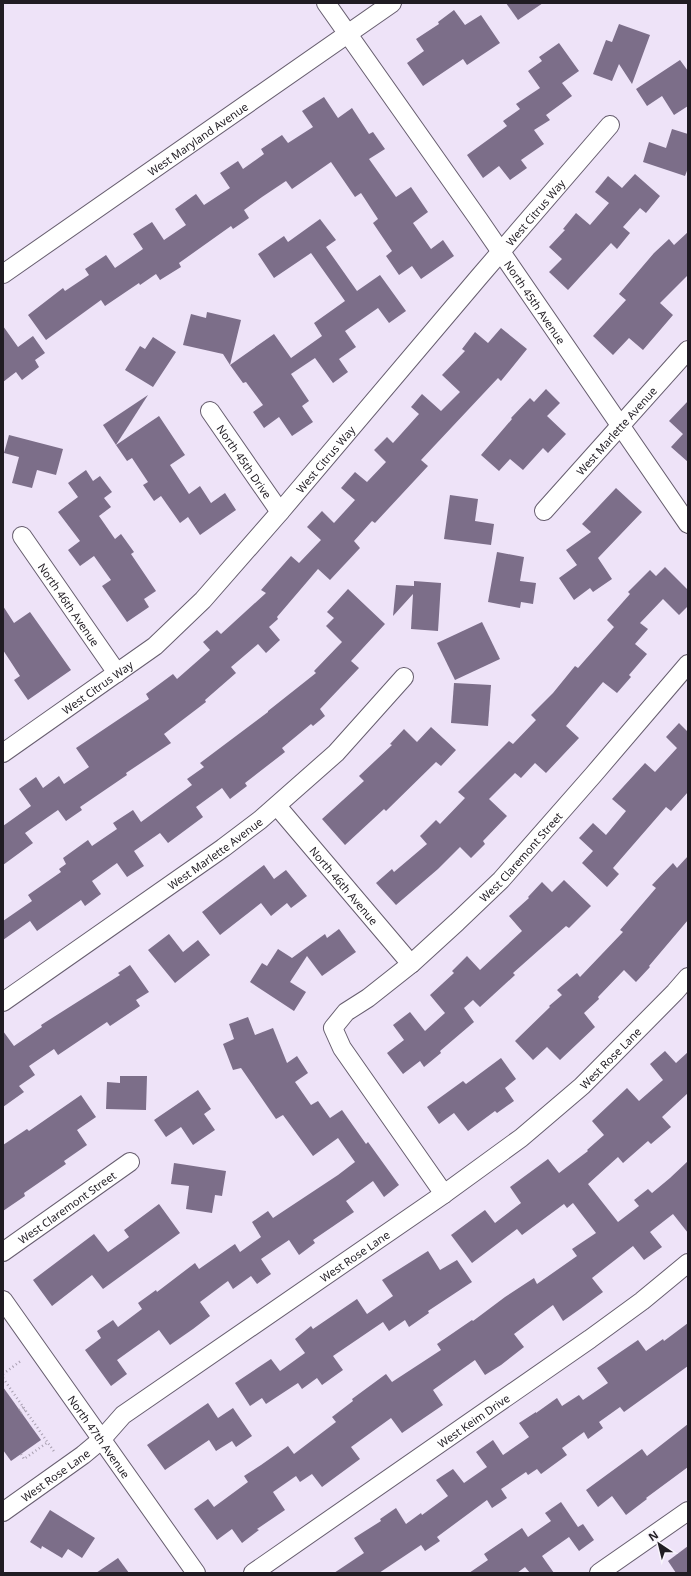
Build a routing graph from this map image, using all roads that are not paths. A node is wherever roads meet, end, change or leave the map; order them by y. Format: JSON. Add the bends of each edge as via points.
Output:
{"nodes":[{"id":1,"x":326,"y":3,"type":"edge"},
{"id":2,"x":392,"y":3,"type":"edge"},
{"id":3,"x":348,"y":34,"type":"junction"},
{"id":4,"x":610,"y":126,"type":"dead end"},
{"id":5,"x":501,"y":252,"type":"junction"},
{"id":6,"x":3,"y":274,"type":"edge"},
{"id":7,"x":688,"y":350,"type":"edge"},
{"id":8,"x":210,"y":411,"type":"dead end"},
{"id":9,"x":620,"y":426,"type":"junction"},
{"id":10,"x":544,"y":511,"type":"dead end"},
{"id":11,"x":280,"y":512,"type":"junction"},
{"id":12,"x":688,"y":524,"type":"edge"},
{"id":13,"x":22,"y":536,"type":"dead end"},
{"id":14,"x":688,"y":664,"type":"edge"},
{"id":15,"x":117,"y":673,"type":"junction"},
{"id":16,"x":404,"y":677,"type":"dead end"},
{"id":17,"x":3,"y":753,"type":"edge"},
{"id":18,"x":277,"y":806,"type":"junction"},
{"id":19,"x":411,"y":964,"type":"junction"},
{"id":20,"x":688,"y":977,"type":"edge"},
{"id":21,"x":3,"y":1002,"type":"edge"},
{"id":22,"x":130,"y":1162,"type":"dead end"},
{"id":23,"x":444,"y":1194,"type":"junction"},
{"id":24,"x":3,"y":1252,"type":"edge"},
{"id":25,"x":688,"y":1263,"type":"edge"},
{"id":26,"x":3,"y":1300,"type":"edge"},
{"id":27,"x":102,"y":1440,"type":"junction"},
{"id":28,"x":688,"y":1511,"type":"edge"},
{"id":29,"x":3,"y":1512,"type":"edge"},
{"id":30,"x":196,"y":1573,"type":"edge"},
{"id":31,"x":254,"y":1573,"type":"edge"},
{"id":32,"x":599,"y":1573,"type":"edge"}],
"edges":[{"from":1,"to":3,"type":"street","name":"North 45th Avenue"},
{"from":2,"to":3,"type":"street","name":"West Maryland Avenue"},
{"from":3,"to":5,"type":"street","name":"North 45th Avenue"},
{"from":3,"to":6,"type":"street","name":"West Maryland Avenue"},
{"from":4,"to":5,"type":"street","name":"West Citrus Way"},
{"from":5,"to":9,"type":"street","name":"North 45th Avenue"},
{"from":5,"to":11,"type":"street","name":"West Citrus Way"},
{"from":7,"to":9,"type":"street","name":"West Marlette Avenue"},
{"from":8,"to":11,"type":"street","name":"North 45th Drive"},
{"from":9,"to":10,"type":"street","name":"West Marlette Avenue"},
{"from":9,"to":12,"type":"street","name":"North 45th Avenue"},
{"from":11,"to":15,"type":"street","name":"West Citrus Way","via":[[203,600],[155,646]]},
{"from":13,"to":15,"type":"street","name":"North 46th Avenue"},
{"from":14,"to":19,"type":"street","name":"West Claremont Street","via":[[500,880]]},
{"from":15,"to":17,"type":"street","name":"West Citrus Way"},
{"from":16,"to":18,"type":"street","name":"West Marlette Avenue","via":[[336,753]]},
{"from":18,"to":19,"type":"street","name":"North 46th Avenue"},
{"from":18,"to":21,"type":"street","name":"West Marlette Avenue","via":[[223,848]]},
{"from":19,"to":23,"type":"street","name":"West Claremont Street","via":[[346,1012],[333,1028],[342,1048]]},
{"from":20,"to":23,"type":"street","name":"West Rose Lane","via":[[582,1086],[521,1138]]},
{"from":22,"to":24,"type":"street","name":"West Claremont Street"},
{"from":23,"to":27,"type":"street","name":"West Rose Lane","via":[[123,1415]]},
{"from":25,"to":31,"type":"street","name":"West Keim Drive","via":[[590,1339]]},
{"from":26,"to":27,"type":"street","name":"North 47th Avenue"},
{"from":27,"to":29,"type":"street","name":"West Rose Lane"},
{"from":27,"to":30,"type":"street","name":"North 47th Avenue"},
{"from":28,"to":32,"type":"street"}]}
